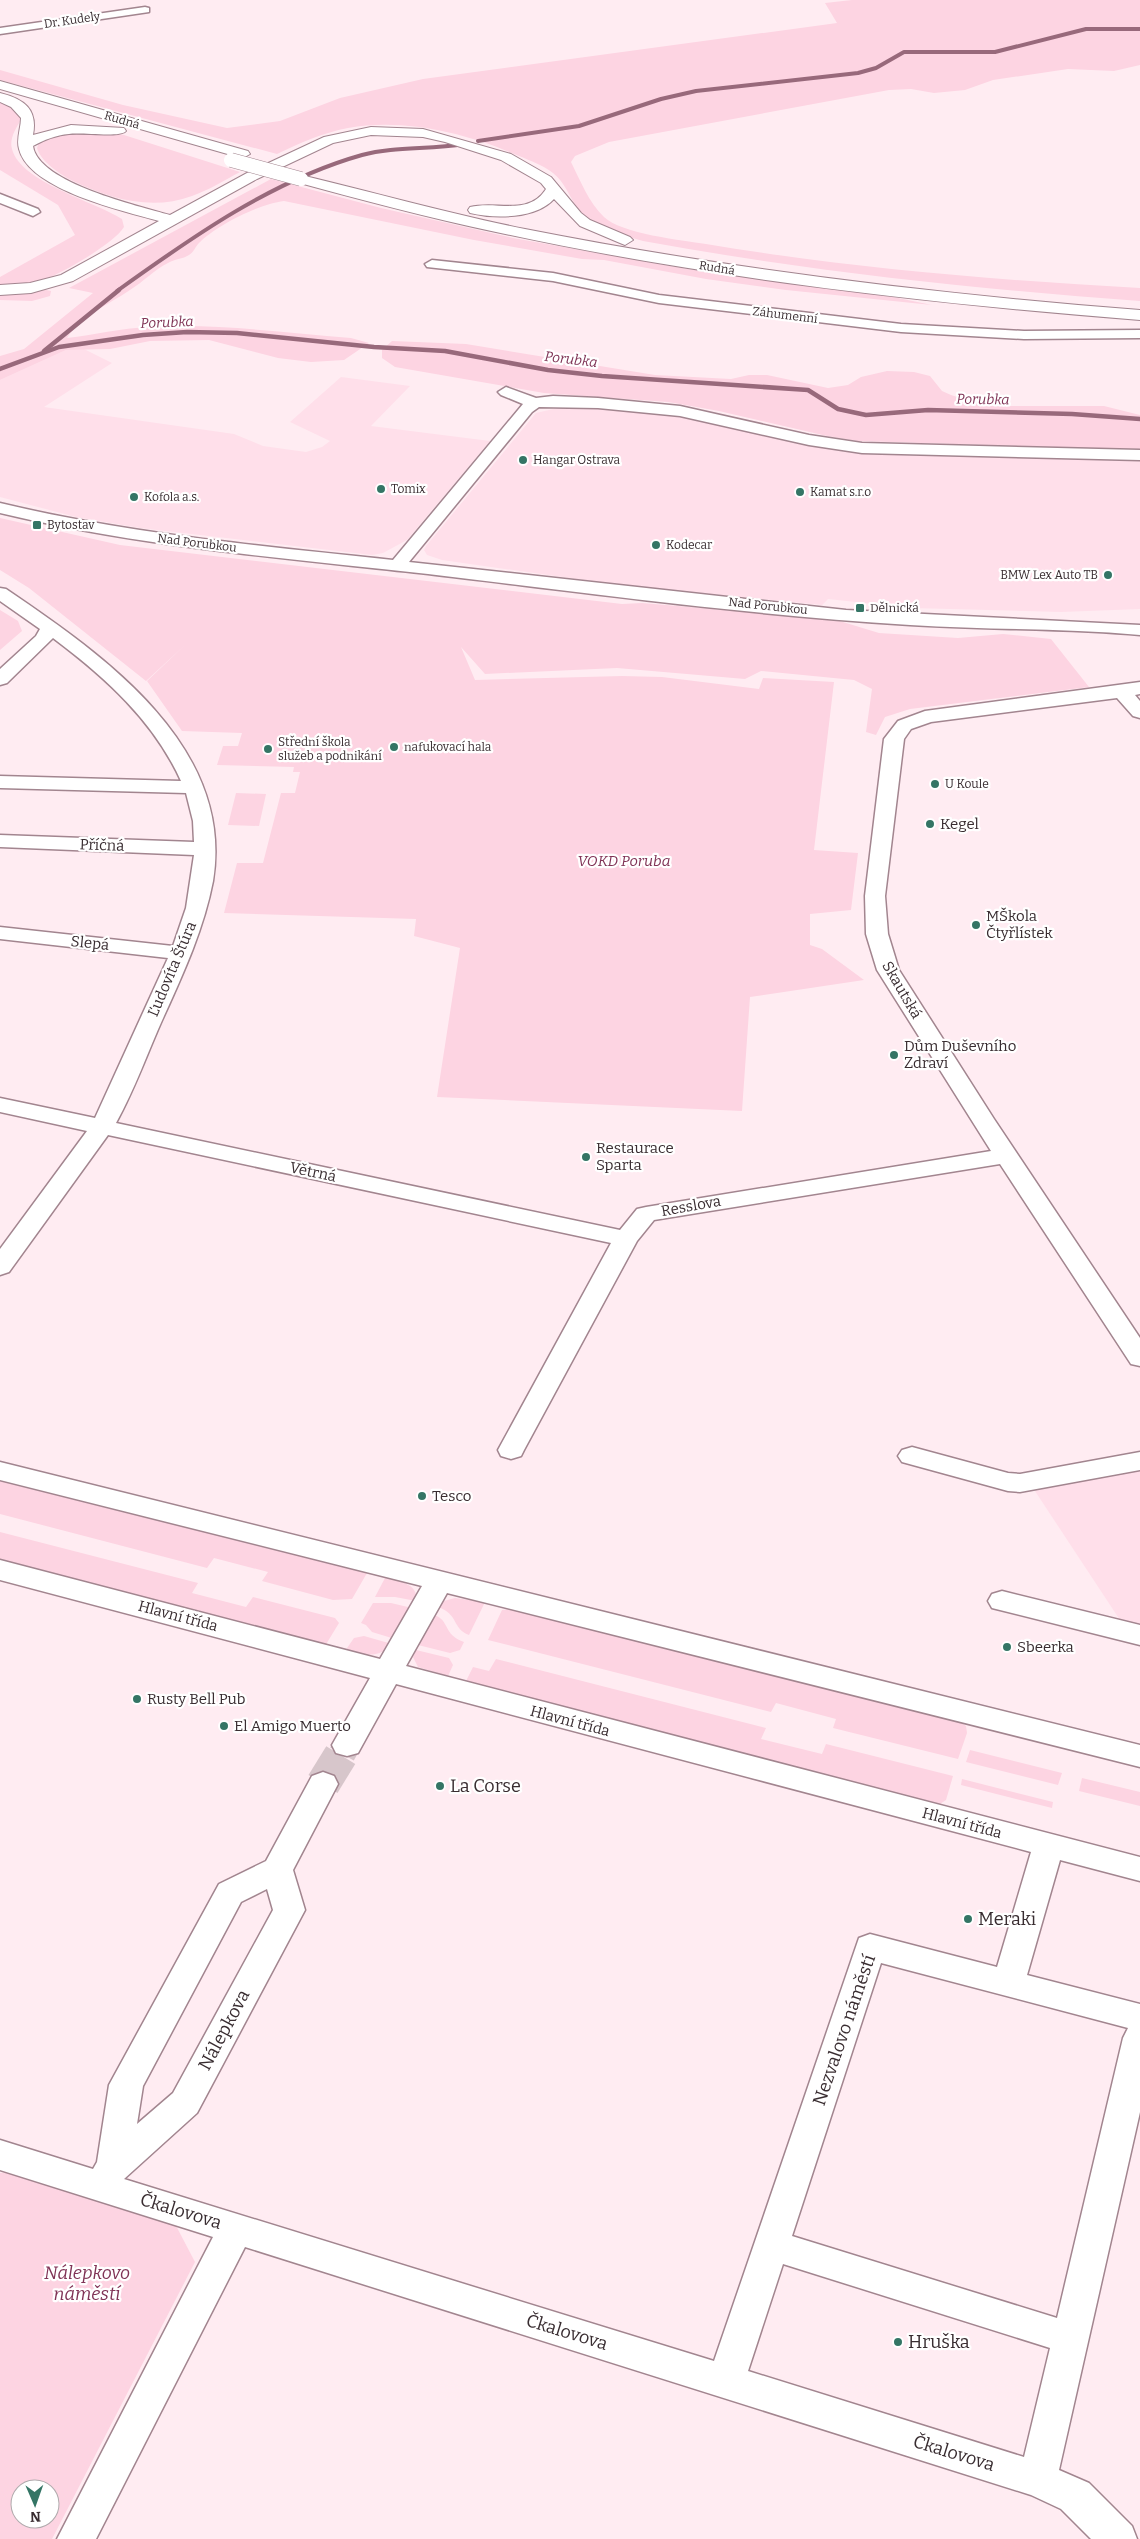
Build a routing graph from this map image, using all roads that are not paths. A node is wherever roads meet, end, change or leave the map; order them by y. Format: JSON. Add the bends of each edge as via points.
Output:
{"nodes":[{"id":1,"x":145,"y":10,"type":"dead end"},
{"id":2,"x":0,"y":31,"type":"edge"},
{"id":3,"x":0,"y":85,"type":"edge"},
{"id":4,"x":0,"y":93,"type":"edge"},
{"id":5,"x":0,"y":97,"type":"edge"},
{"id":6,"x":149,"y":136,"type":"junction"},
{"id":7,"x":26,"y":144,"type":"junction"},
{"id":8,"x":237,"y":157,"type":"junction"},
{"id":9,"x":252,"y":176,"type":"junction"},
{"id":10,"x":307,"y":177,"type":"junction"},
{"id":11,"x":553,"y":189,"type":"junction"},
{"id":12,"x":0,"y":198,"type":"edge"},
{"id":13,"x":103,"y":200,"type":"junction"},
{"id":14,"x":436,"y":205,"type":"junction"},
{"id":15,"x":33,"y":212,"type":"dead end"},
{"id":16,"x":172,"y":220,"type":"junction"},
{"id":17,"x":119,"y":250,"type":"junction"},
{"id":18,"x":668,"y":252,"type":"junction"},
{"id":19,"x":432,"y":264,"type":"dead end"},
{"id":20,"x":0,"y":290,"type":"edge"},
{"id":21,"x":1140,"y":308,"type":"edge"},
{"id":22,"x":1140,"y":315,"type":"edge"},
{"id":23,"x":1140,"y":334,"type":"edge"},
{"id":24,"x":506,"y":392,"type":"dead end"},
{"id":25,"x":535,"y":403,"type":"junction"},
{"id":26,"x":1140,"y":456,"type":"edge"},
{"id":27,"x":0,"y":508,"type":"edge"},
{"id":28,"x":397,"y":566,"type":"junction"},
{"id":29,"x":0,"y":593,"type":"edge"},
{"id":30,"x":50,"y":627,"type":"junction"},
{"id":31,"x":1140,"y":630,"type":"edge"},
{"id":32,"x":0,"y":679,"type":"edge"},
{"id":33,"x":1131,"y":690,"type":"edge"},
{"id":34,"x":1140,"y":712,"type":"edge"},
{"id":35,"x":0,"y":782,"type":"edge"},
{"id":36,"x":190,"y":784,"type":"junction"},
{"id":37,"x":0,"y":841,"type":"edge"},
{"id":38,"x":205,"y":849,"type":"junction"},
{"id":39,"x":0,"y":933,"type":"edge"},
{"id":40,"x":180,"y":953,"type":"junction"},
{"id":41,"x":0,"y":1105,"type":"edge"},
{"id":42,"x":102,"y":1126,"type":"junction"},
{"id":43,"x":1006,"y":1156,"type":"junction"},
{"id":44,"x":626,"y":1239,"type":"junction"},
{"id":45,"x":0,"y":1267,"type":"edge"},
{"id":46,"x":1140,"y":1358,"type":"edge"},
{"id":47,"x":510,"y":1450,"type":"dead end"},
{"id":48,"x":912,"y":1456,"type":"dead end"},
{"id":49,"x":1140,"y":1461,"type":"edge"},
{"id":50,"x":0,"y":1471,"type":"edge"},
{"id":51,"x":0,"y":1570,"type":"edge"},
{"id":52,"x":439,"y":1581,"type":"junction"},
{"id":53,"x":1002,"y":1601,"type":"dead end"},
{"id":54,"x":1140,"y":1635,"type":"edge"},
{"id":55,"x":389,"y":1673,"type":"junction"},
{"id":56,"x":347,"y":1745,"type":"tunnel mouth"},
{"id":57,"x":1140,"y":1756,"type":"edge"},
{"id":58,"x":323,"y":1784,"type":"tunnel mouth"},
{"id":59,"x":1048,"y":1846,"type":"junction"},
{"id":60,"x":1140,"y":1869,"type":"edge"},
{"id":61,"x":277,"y":1870,"type":"junction"},
{"id":62,"x":1008,"y":1984,"type":"junction"},
{"id":63,"x":1140,"y":2018,"type":"edge"},
{"id":64,"x":1140,"y":2038,"type":"edge"},
{"id":65,"x":0,"y":2155,"type":"edge"},
{"id":66,"x":108,"y":2176,"type":"junction"},
{"id":67,"x":236,"y":2228,"type":"junction"},
{"id":68,"x":771,"y":2245,"type":"junction"},
{"id":69,"x":1070,"y":2338,"type":"junction"},
{"id":70,"x":726,"y":2381,"type":"junction"},
{"id":71,"x":1038,"y":2479,"type":"junction"},
{"id":72,"x":76,"y":2539,"type":"edge"},
{"id":73,"x":1118,"y":2539,"type":"edge"}],
"edges":[{"from":1,"to":2,"type":"street","name":"Dr. Kudely"},
{"from":3,"to":8,"type":"highway","name":"Rudná"},
{"from":4,"to":6,"type":"highway","name":"Rudná"},
{"from":5,"to":7,"type":"highway","via":[[27,113]]},
{"from":6,"to":7,"type":"highway","via":[[75,129],[48,133]]},
{"from":6,"to":8,"type":"highway","name":"Rudná"},
{"from":7,"to":13,"type":"highway","via":[[30,157],[46,172]]},
{"from":8,"to":10,"type":"highway","bridge":true},
{"from":9,"to":11,"type":"highway","via":[[342,135],[398,130],[449,138],[491,152],[540,175]]},
{"from":9,"to":13,"type":"highway","via":[[176,204],[146,205]]},
{"from":9,"to":16,"type":"highway"},
{"from":10,"to":14,"type":"highway","name":"Rudná"},
{"from":10,"to":22,"type":"highway","name":"Rudná","via":[[472,222],[656,258],[944,298]]},
{"from":11,"to":14,"type":"highway","via":[[546,201],[522,210],[491,211]]},
{"from":11,"to":18,"type":"highway","via":[[576,216],[594,228],[629,242]]},
{"from":12,"to":15,"type":"street"},
{"from":13,"to":16,"type":"highway"},
{"from":13,"to":17,"type":"highway","via":[[128,214],[134,222]]},
{"from":14,"to":18,"type":"highway","name":"Rudná"},
{"from":16,"to":17,"type":"highway"},
{"from":17,"to":20,"type":"highway","via":[[67,278],[31,288]]},
{"from":18,"to":21,"type":"highway","name":"Rudná","via":[[879,282]]},
{"from":19,"to":23,"type":"street","name":"Záhumenní","via":[[553,277],[659,299],[901,328],[1024,335]]},
{"from":24,"to":25,"type":"street"},
{"from":25,"to":26,"type":"street","via":[[666,408],[809,440],[862,448]]},
{"from":25,"to":28,"type":"street","via":[[524,412]]},
{"from":27,"to":28,"type":"street","name":"Nad Porubkou","via":[[153,538]]},
{"from":28,"to":31,"type":"street","name":"Nad Porubkou","via":[[863,616]]},
{"from":29,"to":30,"type":"street","name":"Ľudovíta Štúra"},
{"from":30,"to":32,"type":"street","via":[[44,639]]},
{"from":30,"to":36,"type":"street","name":"Ľudovíta Štúra","via":[[91,659],[154,720],[177,751]]},
{"from":33,"to":34,"type":"street"},
{"from":33,"to":43,"type":"street","name":"Skautská","via":[[932,716],[902,725],[894,739],[875,896],[874,922],[878,946],[888,970]]},
{"from":35,"to":36,"type":"street","via":[[181,788]]},
{"from":36,"to":38,"type":"street","name":"Ľudovíta Štúra","via":[[203,821]]},
{"from":37,"to":38,"type":"street","name":"Příčná"},
{"from":38,"to":40,"type":"street","name":"Ľudovíta Štúra","via":[[194,916]]},
{"from":39,"to":40,"type":"street","name":"Slepá"},
{"from":40,"to":42,"type":"street","name":"Ľudovíta Štúra"},
{"from":41,"to":42,"type":"street","name":"Větrná"},
{"from":42,"to":44,"type":"street","name":"Větrná"},
{"from":42,"to":45,"type":"street","name":"Ľudovíta Štúra"},
{"from":43,"to":44,"type":"street","name":"Resslova","via":[[646,1214]]},
{"from":43,"to":46,"type":"street","name":"Skautská"},
{"from":44,"to":47,"type":"street","name":"Resslova"},
{"from":48,"to":49,"type":"street","via":[[1020,1483]]},
{"from":50,"to":52,"type":"street"},
{"from":51,"to":55,"type":"street","name":"Hlavní třída"},
{"from":52,"to":55,"type":"street"},
{"from":52,"to":57,"type":"street"},
{"from":53,"to":54,"type":"street"},
{"from":55,"to":56,"type":"street"},
{"from":55,"to":59,"type":"street","name":"Hlavní třída"},
{"from":58,"to":61,"type":"street"},
{"from":59,"to":60,"type":"street","name":"Hlavní třída"},
{"from":59,"to":62,"type":"street"},
{"from":61,"to":66,"type":"street","via":[[230,1893],[225,1902],[126,2085]]},
{"from":61,"to":66,"type":"street","name":"Nálepkova","via":[[289,1910],[185,2103]]},
{"from":62,"to":63,"type":"street","name":"Nezvalovo náměstí"},
{"from":62,"to":68,"type":"street","name":"Nezvalovo náměstí","via":[[870,1947]]},
{"from":64,"to":69,"type":"street"},
{"from":65,"to":66,"type":"street","name":"Čkalovova"},
{"from":66,"to":67,"type":"street","name":"Čkalovova"},
{"from":67,"to":70,"type":"street","name":"Čkalovova"},
{"from":67,"to":72,"type":"street"},
{"from":68,"to":69,"type":"street"},
{"from":68,"to":70,"type":"street","name":"Nezvalovo náměstí"},
{"from":69,"to":71,"type":"street"},
{"from":70,"to":71,"type":"street","name":"Čkalovova"},
{"from":71,"to":73,"type":"street","name":"Čkalovova","via":[[1075,2496]]}]}
